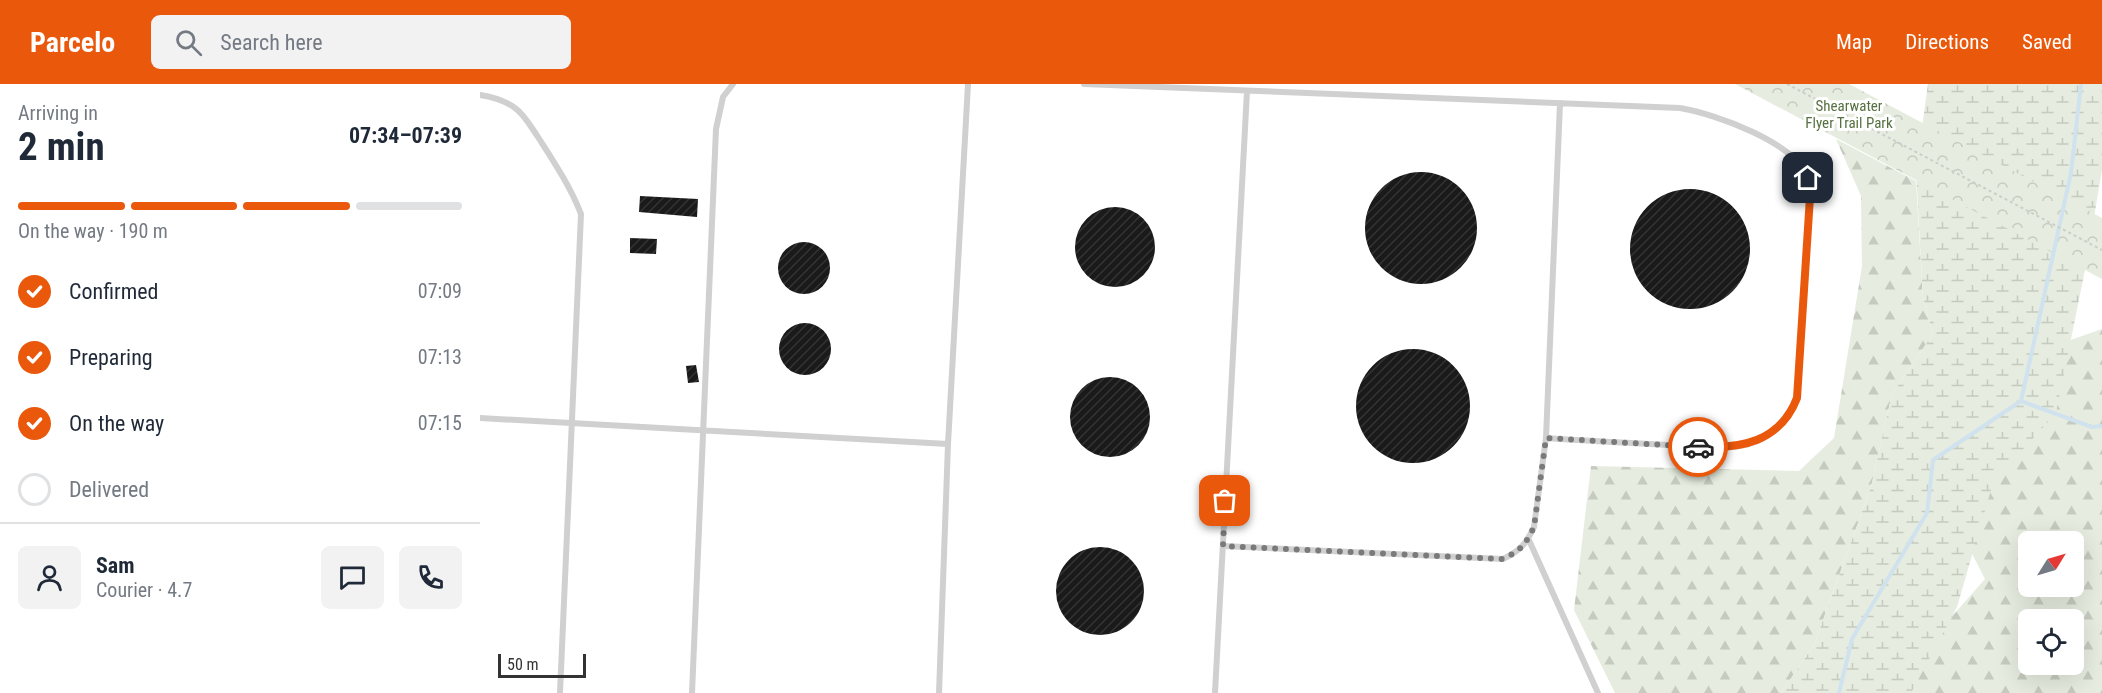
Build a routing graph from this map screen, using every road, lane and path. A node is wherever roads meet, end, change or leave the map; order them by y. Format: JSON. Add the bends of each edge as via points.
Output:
{"nodes":[{"id":1,"x":733,"y":84,"type":"edge"},
{"id":2,"x":968,"y":84,"type":"edge"},
{"id":3,"x":1084,"y":84,"type":"edge"},
{"id":4,"x":1786,"y":84,"type":"edge"},
{"id":5,"x":1247,"y":91,"type":"junction"},
{"id":6,"x":480,"y":95,"type":"edge"},
{"id":7,"x":1560,"y":103,"type":"junction"},
{"id":8,"x":2102,"y":250,"type":"edge"},
{"id":9,"x":480,"y":418,"type":"edge"},
{"id":10,"x":572,"y":424,"type":"junction"},
{"id":11,"x":704,"y":431,"type":"junction"},
{"id":12,"x":1546,"y":438,"type":"junction"},
{"id":13,"x":948,"y":444,"type":"junction"},
{"id":14,"x":1528,"y":538,"type":"junction"},
{"id":15,"x":1223,"y":546,"type":"junction"},
{"id":16,"x":560,"y":693,"type":"edge"},
{"id":17,"x":692,"y":693,"type":"edge"},
{"id":18,"x":939,"y":693,"type":"edge"},
{"id":19,"x":1215,"y":693,"type":"edge"},
{"id":20,"x":1598,"y":693,"type":"edge"}],
"edges":[{"from":1,"to":11,"type":"lane","via":[[723,97],[716,129]]},
{"from":2,"to":13,"type":"lane"},
{"from":3,"to":5,"type":"lane"},
{"from":4,"to":8,"type":"path"},
{"from":5,"to":7,"type":"lane"},
{"from":5,"to":15,"type":"lane"},
{"from":6,"to":10,"type":"lane","via":[[499,98],[517,109],[530,124],[572,190],[581,214]]},
{"from":7,"to":12,"type":"lane"},
{"from":7,"to":12,"type":"lane","via":[[1680,108],[1721,117],[1778,146],[1799,163],[1808,178],[1810,197],[1797,398],[1785,422],[1749,444],[1720,448]]},
{"from":9,"to":10,"type":"lane"},
{"from":10,"to":11,"type":"lane"},
{"from":10,"to":16,"type":"lane"},
{"from":11,"to":13,"type":"lane"},
{"from":11,"to":17,"type":"lane"},
{"from":12,"to":14,"type":"lane","via":[[1534,527]]},
{"from":13,"to":18,"type":"lane"},
{"from":14,"to":15,"type":"lane","via":[[1517,552],[1503,559]]},
{"from":14,"to":20,"type":"lane"},
{"from":15,"to":19,"type":"lane"}]}
